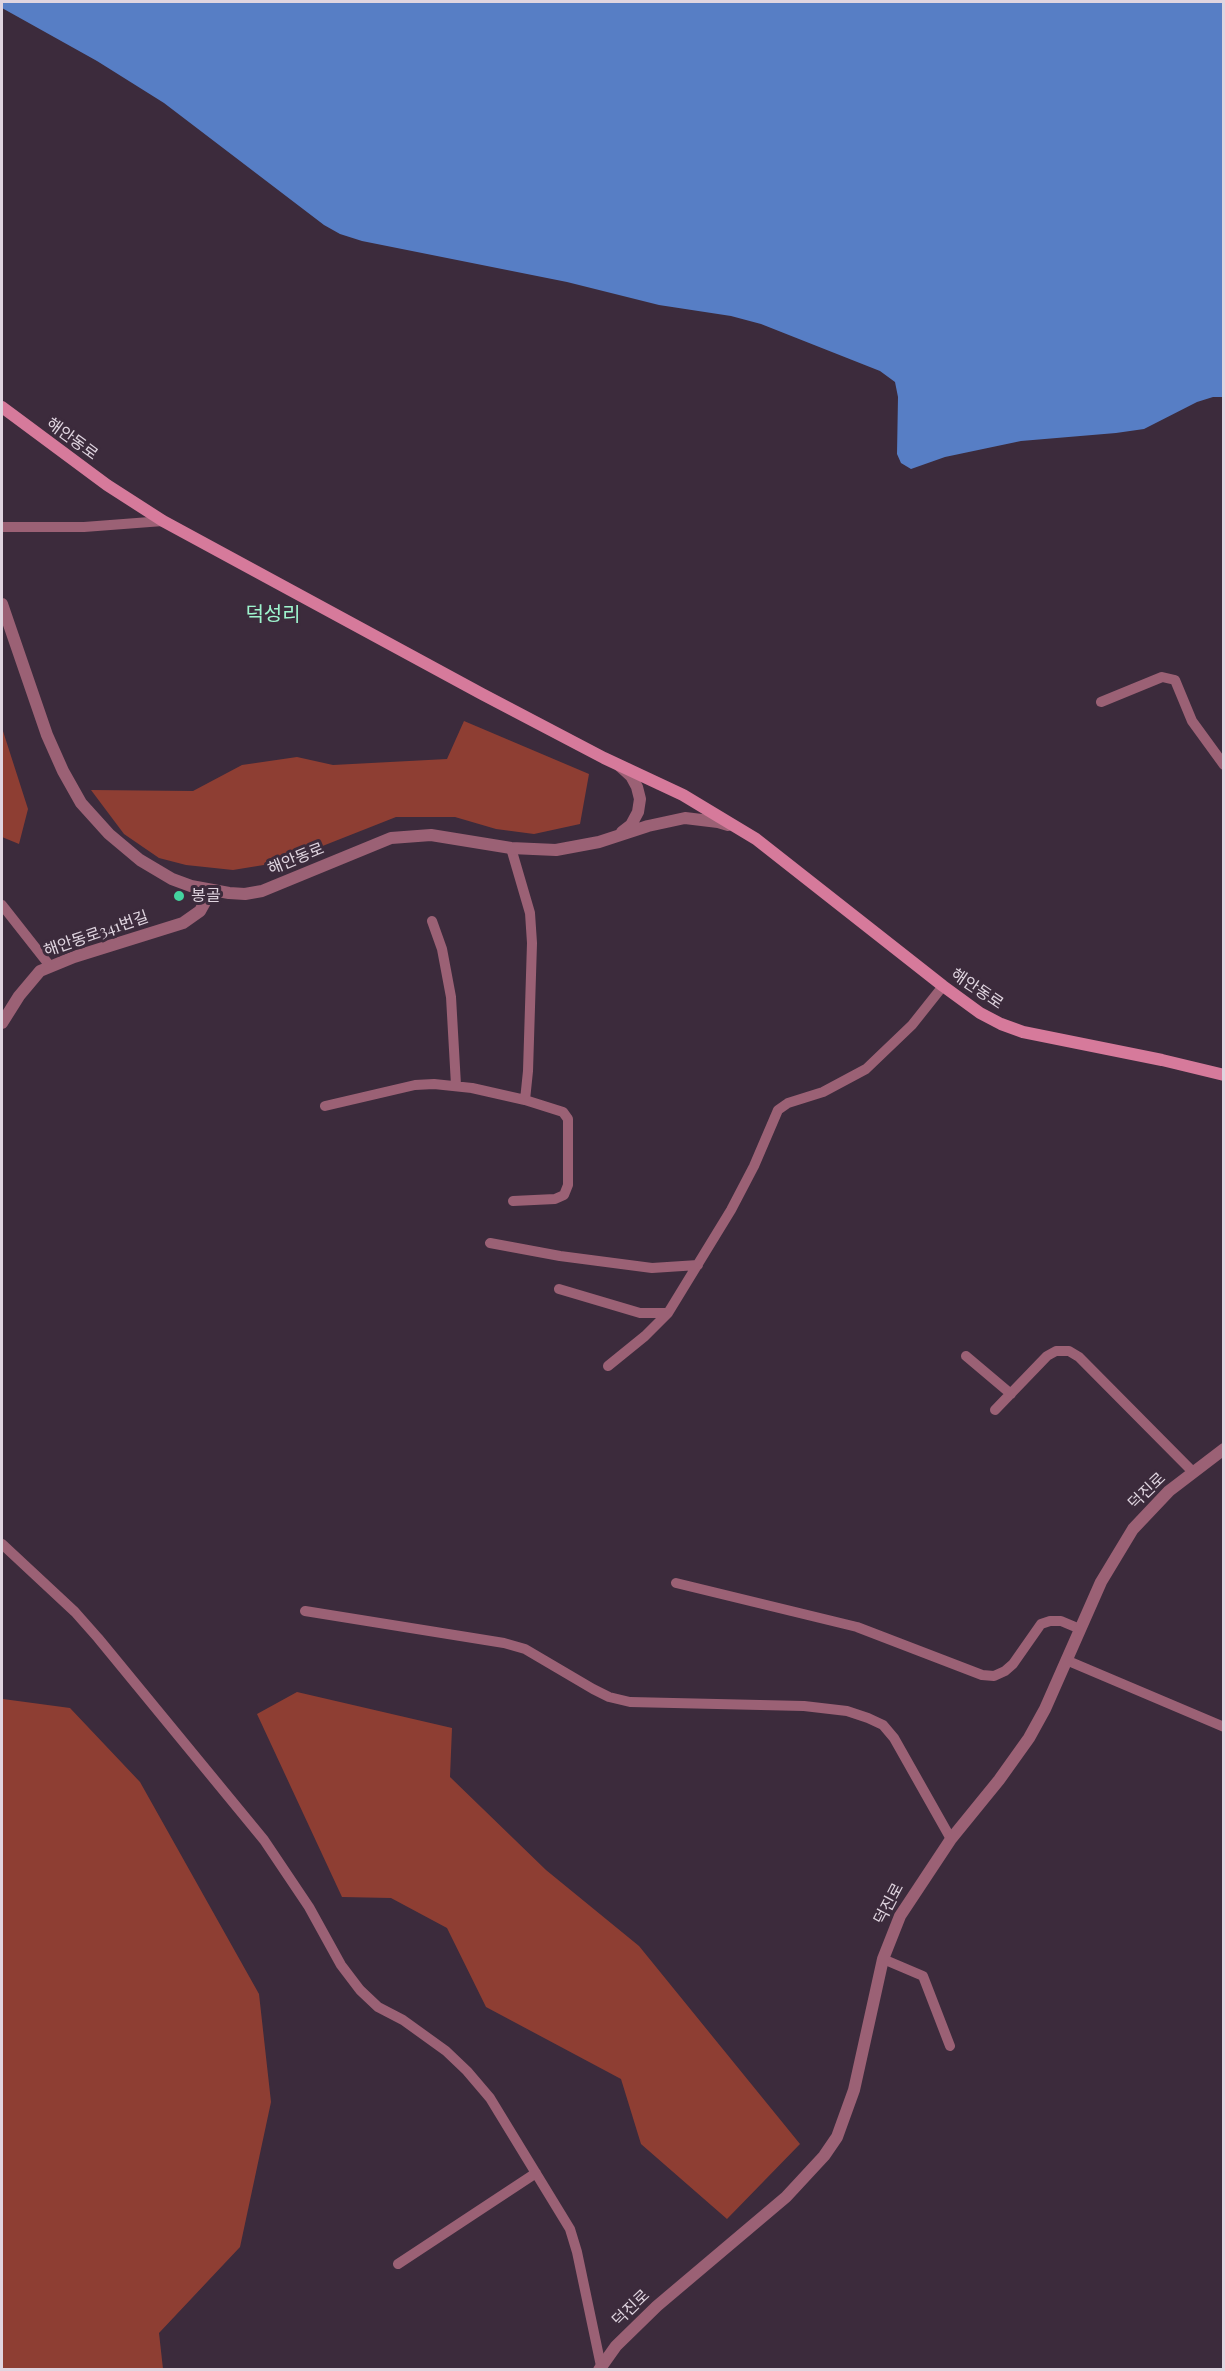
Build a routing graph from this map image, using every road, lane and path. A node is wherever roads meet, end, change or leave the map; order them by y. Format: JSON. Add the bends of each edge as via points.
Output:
{"nodes":[{"id":1,"x":2,"y":407,"type":"edge"},
{"id":2,"x":163,"y":521,"type":"junction"},
{"id":3,"x":2,"y":527,"type":"edge"},
{"id":4,"x":2,"y":604,"type":"edge"},
{"id":5,"x":1101,"y":702,"type":"dead end"},
{"id":6,"x":617,"y":763,"type":"junction"},
{"id":7,"x":1224,"y":765,"type":"edge"},
{"id":8,"x":618,"y":836,"type":"junction"},
{"id":9,"x":756,"y":839,"type":"junction"},
{"id":10,"x":511,"y":848,"type":"junction"},
{"id":11,"x":211,"y":891,"type":"junction"},
{"id":12,"x":2,"y":905,"type":"edge"},
{"id":13,"x":432,"y":921,"type":"dead end"},
{"id":14,"x":50,"y":966,"type":"junction"},
{"id":15,"x":943,"y":986,"type":"junction"},
{"id":16,"x":2,"y":1023,"type":"edge"},
{"id":17,"x":1224,"y":1075,"type":"edge"},
{"id":18,"x":456,"y":1085,"type":"junction"},
{"id":19,"x":525,"y":1100,"type":"junction"},
{"id":20,"x":325,"y":1106,"type":"dead end"},
{"id":21,"x":513,"y":1201,"type":"dead end"},
{"id":22,"x":490,"y":1243,"type":"dead end"},
{"id":23,"x":698,"y":1265,"type":"junction"},
{"id":24,"x":559,"y":1289,"type":"dead end"},
{"id":25,"x":668,"y":1313,"type":"junction"},
{"id":26,"x":966,"y":1356,"type":"dead end"},
{"id":27,"x":608,"y":1366,"type":"dead end"},
{"id":28,"x":1011,"y":1394,"type":"junction"},
{"id":29,"x":995,"y":1410,"type":"dead end"},
{"id":30,"x":1224,"y":1449,"type":"edge"},
{"id":31,"x":1192,"y":1472,"type":"junction"},
{"id":32,"x":2,"y":1544,"type":"edge"},
{"id":33,"x":676,"y":1582,"type":"dead end"},
{"id":34,"x":305,"y":1611,"type":"dead end"},
{"id":35,"x":1080,"y":1629,"type":"junction"},
{"id":36,"x":1066,"y":1660,"type":"junction"},
{"id":37,"x":1224,"y":1727,"type":"edge"},
{"id":38,"x":951,"y":1839,"type":"junction"},
{"id":39,"x":883,"y":1959,"type":"junction"},
{"id":40,"x":950,"y":2046,"type":"dead end"},
{"id":41,"x":536,"y":2173,"type":"junction"},
{"id":42,"x":398,"y":2264,"type":"dead end"},
{"id":43,"x":600,"y":2368,"type":"edge"}],
"edges":[{"from":1,"to":2,"type":"main road","name":"해안동로"},
{"from":2,"to":3,"type":"lane","via":[[84,527]]},
{"from":2,"to":6,"type":"main road","name":"해안동로"},
{"from":4,"to":11,"type":"street","name":"해안동로","via":[[47,735],[81,803],[140,860],[172,879]]},
{"from":5,"to":7,"type":"lane","via":[[1162,678],[1174,680],[1192,721]]},
{"from":6,"to":8,"type":"street","via":[[631,776],[640,799],[634,819]]},
{"from":6,"to":9,"type":"main road","name":"해안동로","via":[[683,795]]},
{"from":8,"to":9,"type":"street","name":"해안동로","via":[[685,818],[718,822]]},
{"from":8,"to":10,"type":"street","name":"해안동로","via":[[556,850]]},
{"from":9,"to":15,"type":"main road","name":"해안동로"},
{"from":10,"to":11,"type":"street","name":"해안동로","via":[[431,835],[391,838],[262,891]]},
{"from":10,"to":19,"type":"lane","via":[[530,913],[532,943]]},
{"from":11,"to":14,"type":"street","name":"해안동로341번길","via":[[200,911],[183,923]]},
{"from":12,"to":14,"type":"lane"},
{"from":13,"to":18,"type":"lane","via":[[451,997]]},
{"from":14,"to":16,"type":"street","name":"해안동로341번길","via":[[30,981]]},
{"from":15,"to":17,"type":"main road","name":"해안동로","via":[[980,1013],[1023,1032]]},
{"from":15,"to":23,"type":"lane","via":[[912,1025],[866,1069],[778,1110],[754,1166]]},
{"from":18,"to":19,"type":"lane"},
{"from":18,"to":20,"type":"lane","via":[[414,1085]]},
{"from":19,"to":21,"type":"lane","via":[[563,1112],[568,1119],[567,1185],[564,1195],[555,1199]]},
{"from":22,"to":23,"type":"lane","via":[[652,1268]]},
{"from":23,"to":25,"type":"lane"},
{"from":24,"to":25,"type":"lane","via":[[640,1313]]},
{"from":25,"to":27,"type":"lane"},
{"from":26,"to":28,"type":"lane"},
{"from":28,"to":29,"type":"lane"},
{"from":28,"to":31,"type":"lane","via":[[1047,1356],[1069,1351]]},
{"from":30,"to":31,"type":"street","name":"덕진로"},
{"from":31,"to":35,"type":"street","name":"덕진로","via":[[1149,1509],[1133,1529],[1101,1581]]},
{"from":32,"to":41,"type":"lane","via":[[90,1629],[264,1840],[360,1990],[378,2007],[404,2020],[446,2051],[467,2072],[490,2098]]},
{"from":33,"to":35,"type":"lane","via":[[857,1627],[982,1675],[994,1676],[1005,1671],[1041,1624],[1061,1621]]},
{"from":34,"to":38,"type":"lane","via":[[504,1643],[525,1649],[601,1693],[630,1702],[827,1707],[868,1719],[883,1725],[894,1738]]},
{"from":35,"to":36,"type":"street","name":"덕진로"},
{"from":36,"to":37,"type":"lane"},
{"from":36,"to":38,"type":"street","name":"덕진로","via":[[1029,1738]]},
{"from":38,"to":39,"type":"street","name":"덕진로","via":[[900,1916]]},
{"from":39,"to":40,"type":"lane","via":[[923,1976]]},
{"from":39,"to":43,"type":"street","name":"덕진로","via":[[854,2090],[837,2137],[824,2156],[786,2197],[635,2326]]},
{"from":41,"to":42,"type":"lane"},
{"from":41,"to":43,"type":"lane","via":[[570,2229]]}]}
